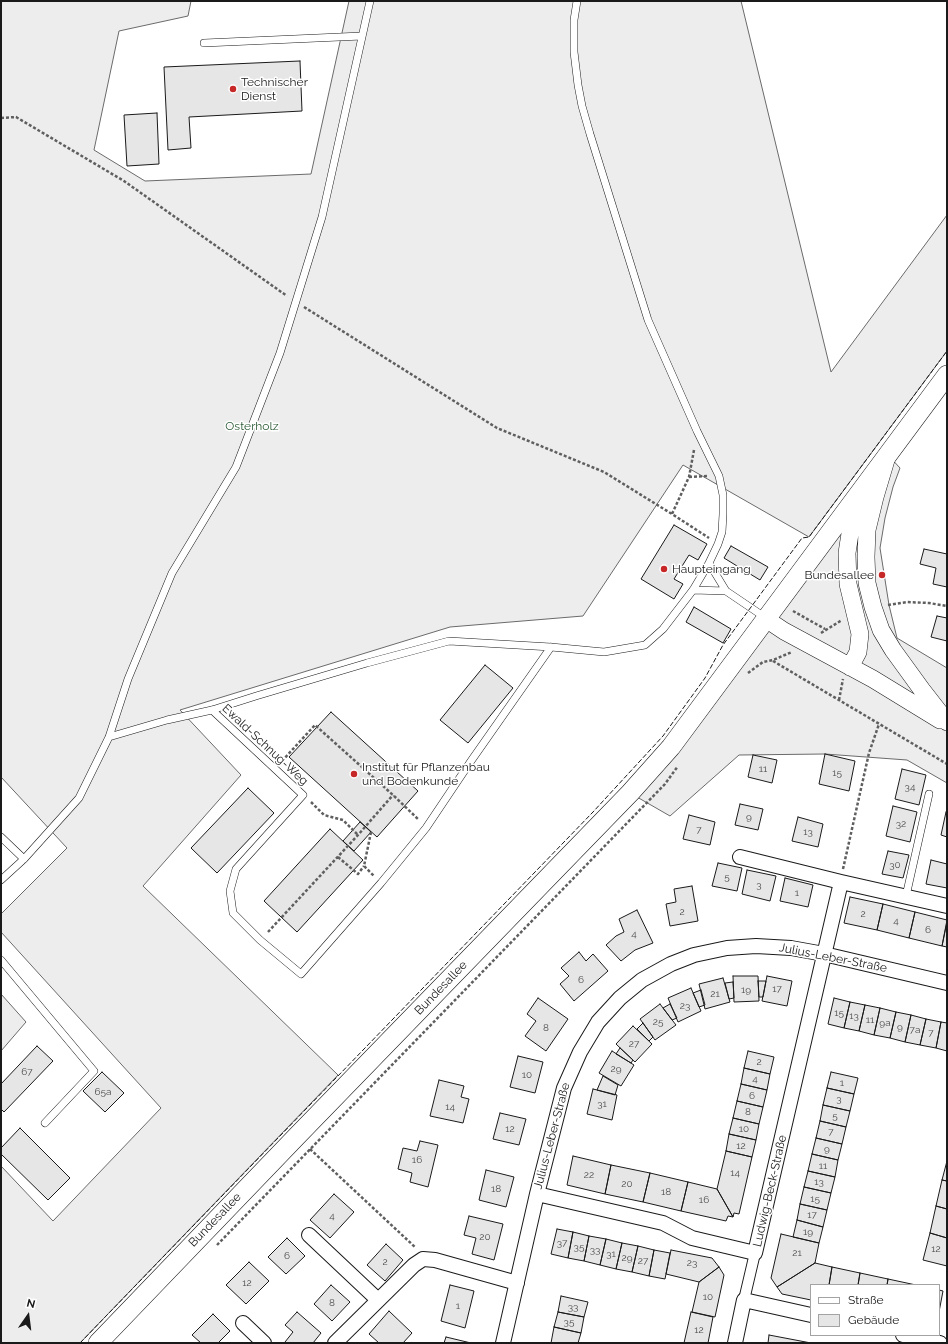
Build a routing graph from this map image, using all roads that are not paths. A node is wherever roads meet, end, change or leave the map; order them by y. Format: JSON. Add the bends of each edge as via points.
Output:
{"nodes":[{"id":1,"x":370,"y":1,"type":"edge"},
{"id":2,"x":577,"y":1,"type":"edge"},
{"id":3,"x":362,"y":36,"type":"junction"},
{"id":4,"x":204,"y":43,"type":"dead end"},
{"id":5,"x":947,"y":375,"type":"edge"},
{"id":6,"x":888,"y":455,"type":"junction"},
{"id":7,"x":861,"y":491,"type":"junction"},
{"id":8,"x":709,"y":563,"type":"junction"},
{"id":9,"x":693,"y":590,"type":"junction"},
{"id":10,"x":726,"y":591,"type":"junction"},
{"id":11,"x":766,"y":618,"type":"junction"},
{"id":12,"x":551,"y":647,"type":"junction"},
{"id":13,"x":850,"y":667,"type":"junction"},
{"id":14,"x":212,"y":710,"type":"junction"},
{"id":15,"x":947,"y":723,"type":"edge"},
{"id":16,"x":110,"y":737,"type":"junction"},
{"id":17,"x":929,"y":794,"type":"dead end"},
{"id":18,"x":2,"y":840,"type":"edge"},
{"id":19,"x":740,"y":857,"type":"dead end"},
{"id":20,"x":24,"y":859,"type":"junction"},
{"id":21,"x":1,"y":880,"type":"edge"},
{"id":22,"x":841,"y":882,"type":"junction"},
{"id":23,"x":906,"y":896,"type":"junction"},
{"id":24,"x":947,"y":906,"type":"edge"},
{"id":25,"x":824,"y":954,"type":"junction"},
{"id":26,"x":1,"y":960,"type":"edge"},
{"id":27,"x":947,"y":983,"type":"edge"},
{"id":28,"x":45,"y":1123,"type":"dead end"},
{"id":29,"x":536,"y":1194,"type":"junction"},
{"id":30,"x":309,"y":1235,"type":"dead end"},
{"id":31,"x":755,"y":1253,"type":"junction"},
{"id":32,"x":517,"y":1283,"type":"junction"},
{"id":33,"x":378,"y":1300,"type":"junction"},
{"id":34,"x":744,"y":1300,"type":"junction"},
{"id":35,"x":810,"y":1315,"type":"edge"},
{"id":36,"x":243,"y":1323,"type":"dead end"},
{"id":37,"x":908,"y":1336,"type":"edge"},
{"id":38,"x":98,"y":1343,"type":"edge"},
{"id":39,"x":264,"y":1343,"type":"edge"},
{"id":40,"x":335,"y":1343,"type":"edge"},
{"id":41,"x":503,"y":1343,"type":"edge"},
{"id":42,"x":735,"y":1343,"type":"edge"},
{"id":43,"x":940,"y":1343,"type":"edge"}],
"edges":[{"from":1,"to":3,"type":"lane"},
{"from":2,"to":8,"type":"lane","via":[[574,52],[578,85],[621,237],[648,320],[719,476],[723,495],[722,526],[718,544]]},
{"from":3,"to":4,"type":"lane"},
{"from":3,"to":16,"type":"lane","via":[[322,217],[280,353],[236,467],[172,573],[128,679]]},
{"from":5,"to":6,"type":"main road","name":"Bundesallee"},
{"from":6,"to":7,"type":"main road","name":"Bundesallee"},
{"from":6,"to":15,"type":"street","name":"Bundesallee","via":[[867,530],[867,583],[881,630]]},
{"from":7,"to":11,"type":"main road","name":"Bundesallee"},
{"from":7,"to":13,"type":"street","name":"Bundesallee","via":[[847,553],[848,584],[860,634],[858,652]]},
{"from":8,"to":9,"type":"lane"},
{"from":8,"to":10,"type":"lane"},
{"from":9,"to":10,"type":"lane"},
{"from":9,"to":12,"type":"lane","via":[[663,629],[645,645],[604,652]]},
{"from":10,"to":11,"type":"lane"},
{"from":11,"to":13,"type":"street","name":"Bundesallee","via":[[784,631]]},
{"from":11,"to":38,"type":"main road","name":"Bundesallee","via":[[671,747],[630,793]]},
{"from":12,"to":14,"type":"lane","via":[[449,641],[359,665]]},
{"from":12,"to":14,"type":"lane","name":"Ewald-Schnug-Weg","via":[[426,828],[301,974],[260,940],[233,913],[230,891],[236,869],[303,795]]},
{"from":13,"to":15,"type":"street","name":"Bundesallee"},
{"from":14,"to":16,"type":"lane"},
{"from":16,"to":20,"type":"lane","via":[[79,798]]},
{"from":17,"to":23,"type":"lane"},
{"from":18,"to":20,"type":"lane"},
{"from":19,"to":22,"type":"street"},
{"from":20,"to":21,"type":"lane"},
{"from":22,"to":23,"type":"street"},
{"from":22,"to":25,"type":"street","name":"Ludwig-Beck-Straße"},
{"from":23,"to":24,"type":"street"},
{"from":25,"to":27,"type":"street","name":"Julius-Leber-Straße"},
{"from":25,"to":29,"type":"street","name":"Julius-Leber-Straße","via":[[791,948],[756,946],[727,948],[694,955],[642,980],[620,998],[598,1022],[580,1052],[564,1088]]},
{"from":25,"to":31,"type":"street","name":"Ludwig-Beck-Straße"},
{"from":26,"to":28,"type":"lane","via":[[94,1070]]},
{"from":29,"to":31,"type":"street","name":"Ludwig-Beck-Straße","via":[[663,1223],[692,1238]]},
{"from":29,"to":32,"type":"street","name":"Julius-Leber-Straße"},
{"from":30,"to":33,"type":"street"},
{"from":31,"to":34,"type":"street"},
{"from":32,"to":33,"type":"street","via":[[423,1259]]},
{"from":32,"to":41,"type":"street","name":"Julius-Leber-Straße"},
{"from":33,"to":40,"type":"street"},
{"from":34,"to":35,"type":"street"},
{"from":34,"to":42,"type":"street"},
{"from":36,"to":39,"type":"street"},
{"from":37,"to":43,"type":"street"}]}
